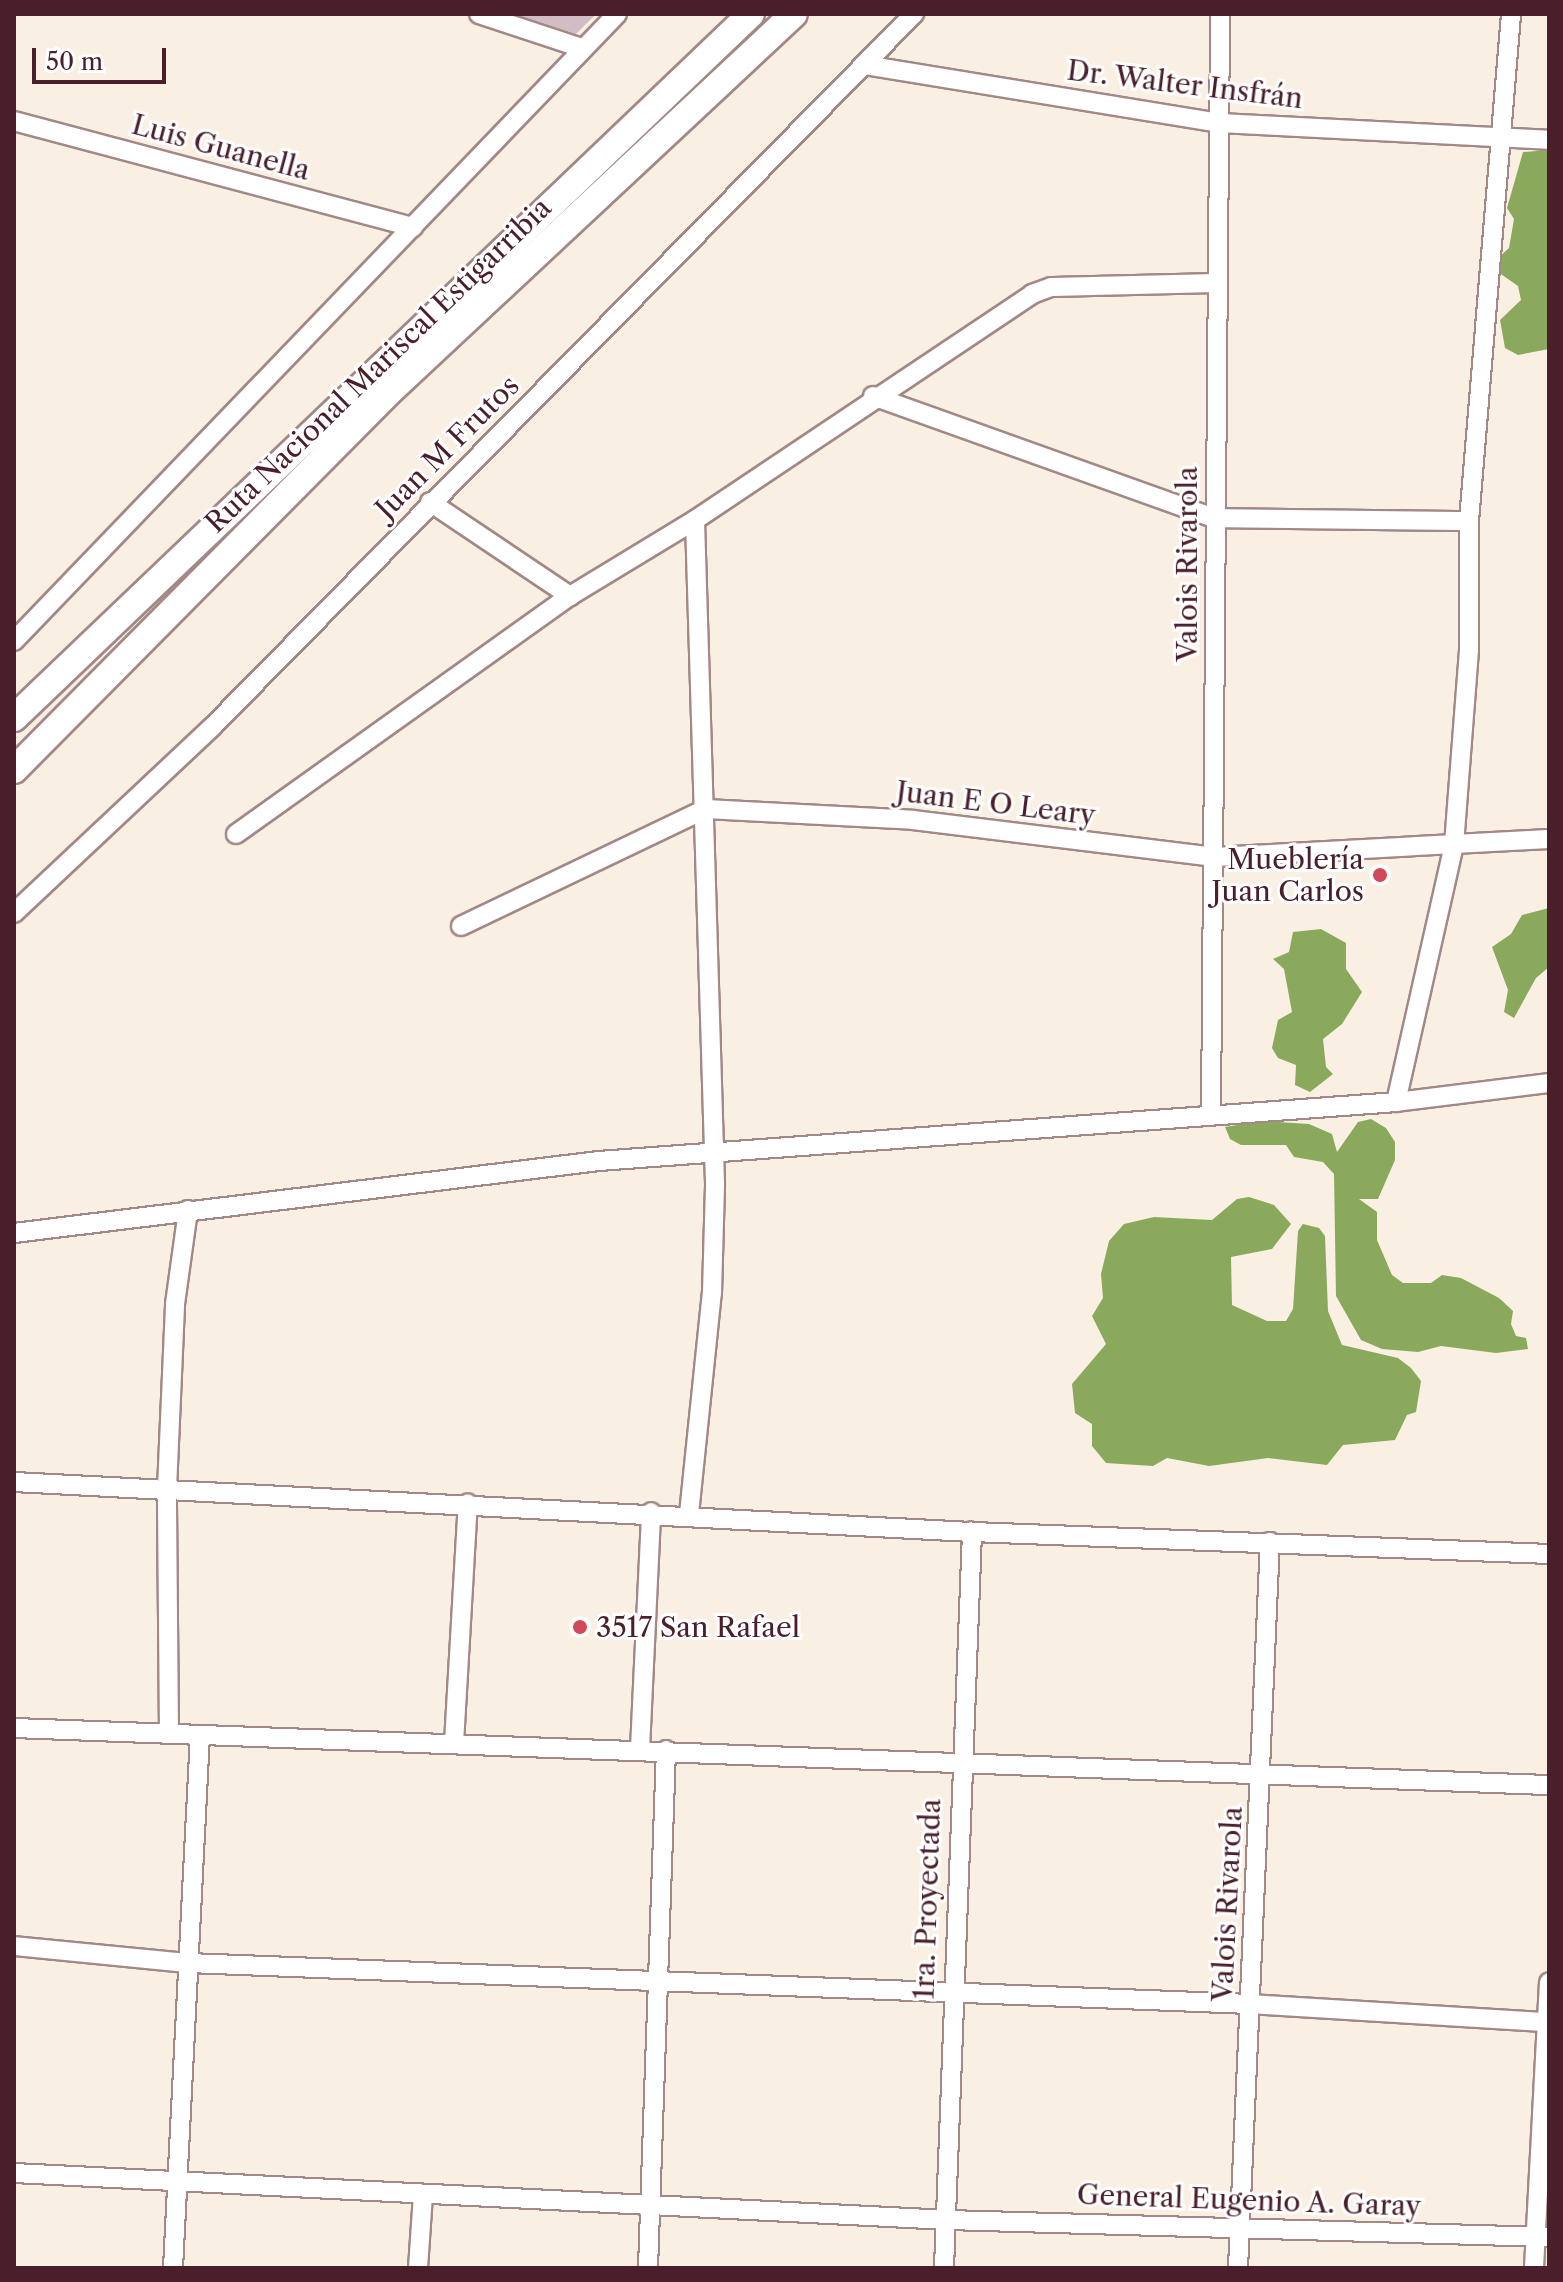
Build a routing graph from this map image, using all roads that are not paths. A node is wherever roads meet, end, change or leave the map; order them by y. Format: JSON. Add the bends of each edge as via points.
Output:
{"nodes":[{"id":1,"x":479,"y":14,"type":"edge"},
{"id":2,"x":617,"y":14,"type":"edge"},
{"id":3,"x":751,"y":14,"type":"edge"},
{"id":4,"x":794,"y":14,"type":"edge"},
{"id":5,"x":914,"y":14,"type":"edge"},
{"id":6,"x":1220,"y":14,"type":"edge"},
{"id":7,"x":1511,"y":14,"type":"edge"},
{"id":8,"x":582,"y":48,"type":"junction"},
{"id":9,"x":865,"y":65,"type":"junction"},
{"id":10,"x":14,"y":121,"type":"edge"},
{"id":11,"x":1219,"y":123,"type":"junction"},
{"id":12,"x":1501,"y":137,"type":"junction"},
{"id":13,"x":1549,"y":140,"type":"edge"},
{"id":14,"x":413,"y":227,"type":"junction"},
{"id":15,"x":1217,"y":283,"type":"junction"},
{"id":16,"x":873,"y":396,"type":"junction"},
{"id":17,"x":430,"y":502,"type":"junction"},
{"id":18,"x":1214,"y":518,"type":"junction"},
{"id":19,"x":695,"y":520,"type":"junction"},
{"id":20,"x":1469,"y":521,"type":"junction"},
{"id":21,"x":570,"y":596,"type":"junction"},
{"id":22,"x":14,"y":641,"type":"edge"},
{"id":23,"x":14,"y":718,"type":"edge"},
{"id":24,"x":14,"y":770,"type":"edge"},
{"id":25,"x":705,"y":809,"type":"junction"},
{"id":26,"x":236,"y":834,"type":"dead end"},
{"id":27,"x":1549,"y":839,"type":"edge"},
{"id":28,"x":1454,"y":845,"type":"junction"},
{"id":29,"x":1215,"y":857,"type":"junction"},
{"id":30,"x":14,"y":913,"type":"edge"},
{"id":31,"x":461,"y":926,"type":"dead end"},
{"id":32,"x":1549,"y":1083,"type":"edge"},
{"id":33,"x":1396,"y":1102,"type":"junction"},
{"id":34,"x":1211,"y":1114,"type":"junction"},
{"id":35,"x":711,"y":1153,"type":"junction"},
{"id":36,"x":188,"y":1210,"type":"junction"},
{"id":37,"x":14,"y":1233,"type":"edge"},
{"id":38,"x":14,"y":1482,"type":"edge"},
{"id":39,"x":167,"y":1489,"type":"junction"},
{"id":40,"x":468,"y":1503,"type":"junction"},
{"id":41,"x":651,"y":1512,"type":"junction"},
{"id":42,"x":689,"y":1514,"type":"junction"},
{"id":43,"x":972,"y":1532,"type":"junction"},
{"id":44,"x":1270,"y":1542,"type":"junction"},
{"id":45,"x":1549,"y":1554,"type":"edge"},
{"id":46,"x":14,"y":1728,"type":"edge"},
{"id":47,"x":169,"y":1734,"type":"junction"},
{"id":48,"x":200,"y":1735,"type":"junction"},
{"id":49,"x":454,"y":1743,"type":"junction"},
{"id":50,"x":640,"y":1749,"type":"junction"},
{"id":51,"x":666,"y":1750,"type":"junction"},
{"id":52,"x":960,"y":1765,"type":"junction"},
{"id":53,"x":1261,"y":1774,"type":"junction"},
{"id":54,"x":1549,"y":1785,"type":"edge"},
{"id":55,"x":14,"y":1946,"type":"edge"},
{"id":56,"x":188,"y":1963,"type":"junction"},
{"id":57,"x":658,"y":1978,"type":"junction"},
{"id":58,"x":1549,"y":1982,"type":"edge"},
{"id":59,"x":951,"y":1996,"type":"junction"},
{"id":60,"x":1250,"y":2004,"type":"junction"},
{"id":61,"x":1546,"y":2022,"type":"junction"},
{"id":62,"x":14,"y":2173,"type":"edge"},
{"id":63,"x":178,"y":2182,"type":"junction"},
{"id":64,"x":423,"y":2194,"type":"junction"},
{"id":65,"x":652,"y":2204,"type":"junction"},
{"id":66,"x":947,"y":2220,"type":"junction"},
{"id":67,"x":1241,"y":2228,"type":"junction"},
{"id":68,"x":1542,"y":2237,"type":"edge"},
{"id":69,"x":173,"y":2268,"type":"edge"},
{"id":70,"x":418,"y":2268,"type":"edge"},
{"id":71,"x":648,"y":2268,"type":"edge"},
{"id":72,"x":944,"y":2268,"type":"edge"},
{"id":73,"x":1238,"y":2268,"type":"edge"},
{"id":74,"x":1534,"y":2268,"type":"edge"}],
"edges":[{"from":1,"to":8,"type":"street"},
{"from":2,"to":8,"type":"street"},
{"from":3,"to":23,"type":"highway","name":"Ruta Nacional Mariscal Estigarribia"},
{"from":4,"to":24,"type":"highway","name":"Ruta Nacional Mariscal Estigarribia","via":[[388,393]]},
{"from":5,"to":9,"type":"street","name":"Juan M Frutos"},
{"from":6,"to":11,"type":"street","name":"Valois Rivarola"},
{"from":7,"to":12,"type":"street"},
{"from":8,"to":14,"type":"street"},
{"from":9,"to":11,"type":"street","name":"Dr. Walter Insfrán"},
{"from":9,"to":17,"type":"street","name":"Juan M Frutos"},
{"from":10,"to":14,"type":"street","name":"Luis Guanella"},
{"from":11,"to":12,"type":"street","name":"Dr. Walter Insfrán"},
{"from":11,"to":15,"type":"street","name":"Valois Rivarola"},
{"from":12,"to":13,"type":"street","name":"Dr. Walter Insfrán"},
{"from":12,"to":20,"type":"street"},
{"from":14,"to":22,"type":"street"},
{"from":15,"to":16,"type":"street","via":[[1041,289]]},
{"from":15,"to":18,"type":"street","name":"Valois Rivarola"},
{"from":16,"to":18,"type":"street"},
{"from":16,"to":19,"type":"street"},
{"from":17,"to":21,"type":"street"},
{"from":17,"to":30,"type":"street","name":"Juan M Frutos","via":[[212,727]]},
{"from":18,"to":20,"type":"street"},
{"from":18,"to":29,"type":"street","name":"Valois Rivarola"},
{"from":19,"to":21,"type":"street"},
{"from":19,"to":25,"type":"street"},
{"from":20,"to":28,"type":"street","via":[[1469,650]]},
{"from":21,"to":26,"type":"street"},
{"from":25,"to":29,"type":"street","name":"Juan E O Leary","via":[[913,820]]},
{"from":25,"to":31,"type":"street","name":"Juan E O Leary"},
{"from":25,"to":35,"type":"street"},
{"from":27,"to":28,"type":"street","name":"Juan E O Leary"},
{"from":28,"to":29,"type":"street","name":"Juan E O Leary"},
{"from":28,"to":33,"type":"street"},
{"from":29,"to":34,"type":"street","name":"Valois Rivarola"},
{"from":32,"to":33,"type":"street"},
{"from":33,"to":34,"type":"street"},
{"from":34,"to":35,"type":"street"},
{"from":35,"to":36,"type":"street"},
{"from":35,"to":42,"type":"street","via":[[712,1293]]},
{"from":36,"to":37,"type":"street"},
{"from":36,"to":39,"type":"street","via":[[175,1304]]},
{"from":38,"to":39,"type":"street"},
{"from":39,"to":40,"type":"street"},
{"from":39,"to":47,"type":"street"},
{"from":40,"to":41,"type":"street"},
{"from":40,"to":49,"type":"street"},
{"from":41,"to":42,"type":"street"},
{"from":41,"to":50,"type":"street"},
{"from":42,"to":43,"type":"street"},
{"from":43,"to":44,"type":"street"},
{"from":43,"to":52,"type":"street","name":"1ra. Proyectada"},
{"from":44,"to":45,"type":"street"},
{"from":44,"to":53,"type":"street","name":"Valois Rivarola"},
{"from":46,"to":47,"type":"street"},
{"from":47,"to":48,"type":"street"},
{"from":48,"to":49,"type":"street"},
{"from":48,"to":56,"type":"street"},
{"from":49,"to":50,"type":"street"},
{"from":50,"to":51,"type":"street"},
{"from":51,"to":52,"type":"street"},
{"from":51,"to":57,"type":"street"},
{"from":52,"to":53,"type":"street"},
{"from":52,"to":59,"type":"street","name":"1ra. Proyectada"},
{"from":53,"to":54,"type":"street"},
{"from":53,"to":60,"type":"street","name":"Valois Rivarola"},
{"from":55,"to":56,"type":"street"},
{"from":56,"to":57,"type":"street"},
{"from":56,"to":63,"type":"street"},
{"from":57,"to":59,"type":"street"},
{"from":57,"to":65,"type":"street"},
{"from":58,"to":61,"type":"street"},
{"from":59,"to":60,"type":"street"},
{"from":59,"to":66,"type":"street","name":"1ra. Proyectada"},
{"from":60,"to":61,"type":"street"},
{"from":60,"to":67,"type":"street","name":"Valois Rivarola"},
{"from":61,"to":68,"type":"street"},
{"from":62,"to":63,"type":"street","name":"General Eugenio A. Garay"},
{"from":63,"to":64,"type":"street","name":"General Eugenio A. Garay"},
{"from":63,"to":69,"type":"street"},
{"from":64,"to":65,"type":"street","name":"General Eugenio A. Garay"},
{"from":64,"to":70,"type":"street"},
{"from":65,"to":66,"type":"street","name":"General Eugenio A. Garay"},
{"from":65,"to":71,"type":"street"},
{"from":66,"to":67,"type":"street","name":"General Eugenio A. Garay"},
{"from":66,"to":72,"type":"street","name":"1ra. Proyectada"},
{"from":67,"to":68,"type":"street","name":"General Eugenio A. Garay"},
{"from":67,"to":73,"type":"street","name":"Valois Rivarola"},
{"from":68,"to":74,"type":"street"}]}
